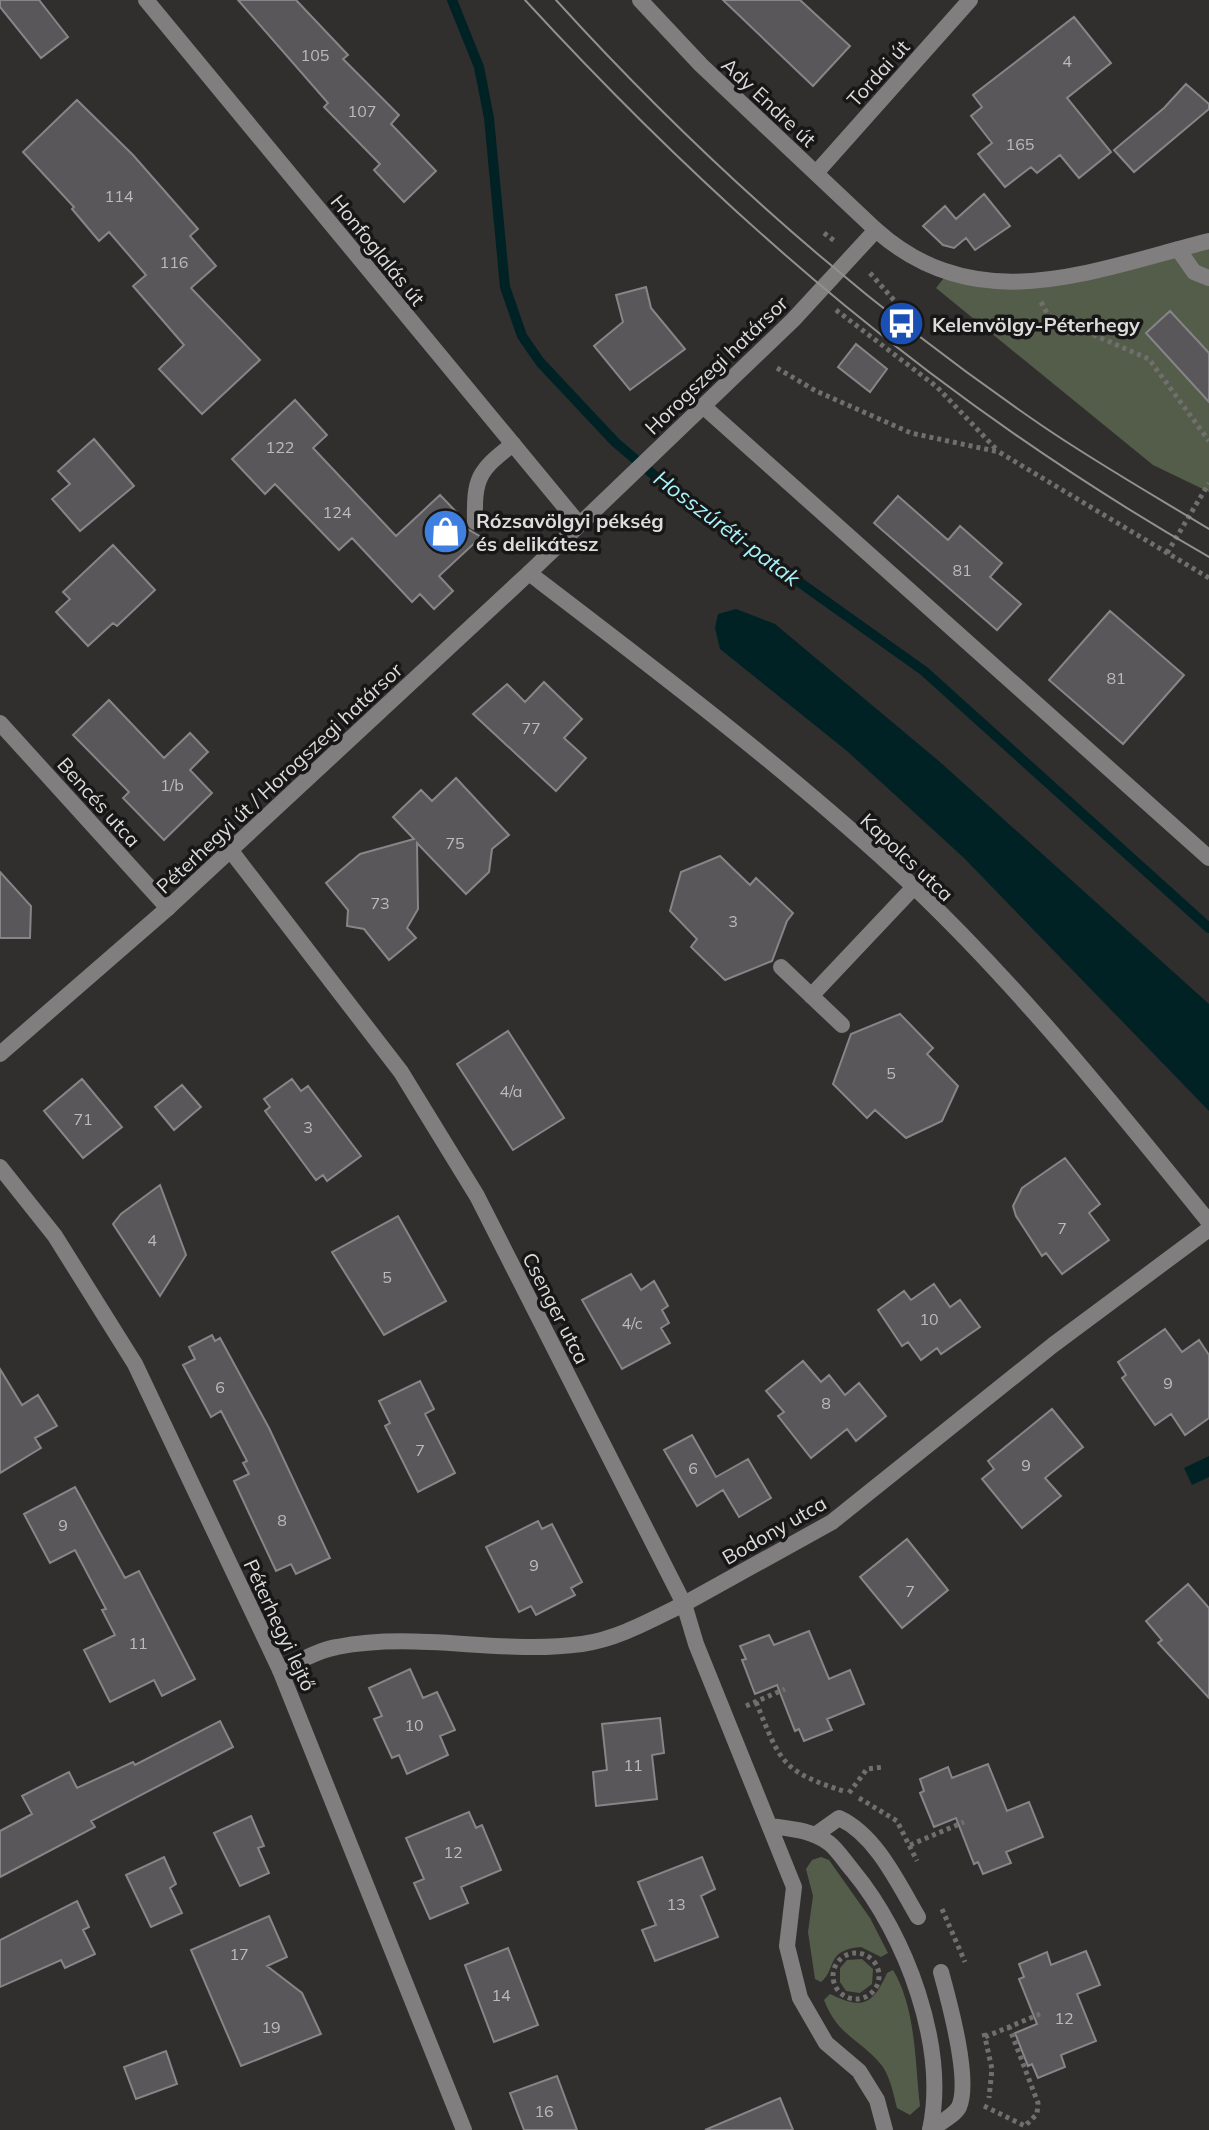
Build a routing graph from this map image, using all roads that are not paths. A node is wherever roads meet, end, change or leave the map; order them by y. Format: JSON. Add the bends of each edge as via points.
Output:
{"nodes":[{"id":1,"x":146,"y":0,"type":"edge"},
{"id":2,"x":640,"y":0,"type":"edge"},
{"id":3,"x":970,"y":0,"type":"edge"},
{"id":4,"x":816,"y":173,"type":"junction"},
{"id":5,"x":876,"y":230,"type":"junction"},
{"id":6,"x":1209,"y":241,"type":"edge"},
{"id":7,"x":1178,"y":249,"type":"junction"},
{"id":8,"x":1209,"y":278,"type":"edge"},
{"id":9,"x":703,"y":406,"type":"junction"},
{"id":10,"x":513,"y":444,"type":"junction"},
{"id":11,"x":475,"y":522,"type":"dead end"},
{"id":12,"x":579,"y":524,"type":"junction"},
{"id":13,"x":529,"y":573,"type":"junction"},
{"id":14,"x":0,"y":723,"type":"edge"},
{"id":15,"x":231,"y":851,"type":"junction"},
{"id":16,"x":1209,"y":858,"type":"edge"},
{"id":17,"x":914,"y":887,"type":"junction"},
{"id":18,"x":168,"y":908,"type":"junction"},
{"id":19,"x":781,"y":967,"type":"dead end"},
{"id":20,"x":811,"y":996,"type":"junction"},
{"id":21,"x":842,"y":1025,"type":"dead end"},
{"id":22,"x":0,"y":1054,"type":"edge"},
{"id":23,"x":0,"y":1167,"type":"edge"},
{"id":24,"x":1209,"y":1222,"type":"edge"},
{"id":25,"x":1209,"y":1229,"type":"edge"},
{"id":26,"x":684,"y":1604,"type":"junction"},
{"id":27,"x":280,"y":1670,"type":"junction"},
{"id":28,"x":770,"y":1826,"type":"junction"},
{"id":29,"x":815,"y":1835,"type":"junction"},
{"id":30,"x":918,"y":1917,"type":"dead end"},
{"id":31,"x":941,"y":1972,"type":"dead end"},
{"id":32,"x":464,"y":2130,"type":"edge"},
{"id":33,"x":885,"y":2130,"type":"edge"},
{"id":34,"x":930,"y":2130,"type":"edge"}],
"edges":[{"from":1,"to":10,"type":"street","name":"Honfoglalás út"},
{"from":2,"to":4,"type":"street","name":"Ady Endre út"},
{"from":3,"to":4,"type":"street","name":"Tordai út"},
{"from":4,"to":5,"type":"street","name":"Ady Endre út"},
{"from":5,"to":7,"type":"street","name":"Ady Endre út","via":[[900,252],[947,274],[1017,284]]},
{"from":5,"to":9,"type":"street","name":"Horogszegi határsor"},
{"from":6,"to":7,"type":"street","name":"Ady Endre út"},
{"from":7,"to":8,"type":"street","via":[[1194,272]]},
{"from":9,"to":12,"type":"street","name":"Horogszegi határsor"},
{"from":9,"to":16,"type":"street"},
{"from":10,"to":11,"type":"street","via":[[485,466],[474,487]]},
{"from":10,"to":12,"type":"street","name":"Honfoglalás út"},
{"from":12,"to":13,"type":"street","name":"Péterhegyi út / Horogszegi határsor"},
{"from":13,"to":15,"type":"street","name":"Péterhegyi út / Horogszegi határsor"},
{"from":13,"to":17,"type":"street","name":"Kapolcs utca","via":[[746,739]]},
{"from":14,"to":18,"type":"street","name":"Bencés utca"},
{"from":15,"to":18,"type":"street","name":"Péterhegyi út / Horogszegi határsor"},
{"from":15,"to":26,"type":"street","name":"Csenger utca","via":[[401,1072],[477,1196]]},
{"from":17,"to":20,"type":"street"},
{"from":17,"to":24,"type":"street","name":"Kapolcs utca","via":[[1030,1007]]},
{"from":18,"to":22,"type":"street","name":"Péterhegyi út / Horogszegi határsor"},
{"from":19,"to":20,"type":"street"},
{"from":20,"to":21,"type":"street"},
{"from":23,"to":27,"type":"street","name":"Péterhegyi lejtő","via":[[55,1236],[135,1364]]},
{"from":25,"to":26,"type":"street","name":"Bodony utca","via":[[1053,1345],[832,1522]]},
{"from":26,"to":27,"type":"street","name":"Bodony utca","via":[[632,1630],[584,1644],[382,1641],[334,1647]]},
{"from":26,"to":28,"type":"street","name":"Csenger utca"},
{"from":27,"to":32,"type":"street","name":"Péterhegyi lejtő"},
{"from":28,"to":29,"type":"street"},
{"from":28,"to":33,"type":"street","name":"Csenger utca","via":[[794,1887],[787,1946],[800,1998],[826,2043],[865,2081]]},
{"from":29,"to":30,"type":"street","via":[[839,1818],[858,1829]]},
{"from":29,"to":34,"type":"street","via":[[831,1845],[872,1894],[910,1970],[922,2006],[934,2086]]},
{"from":31,"to":34,"type":"street","via":[[957,2036],[961,2097],[958,2109]]}]}
